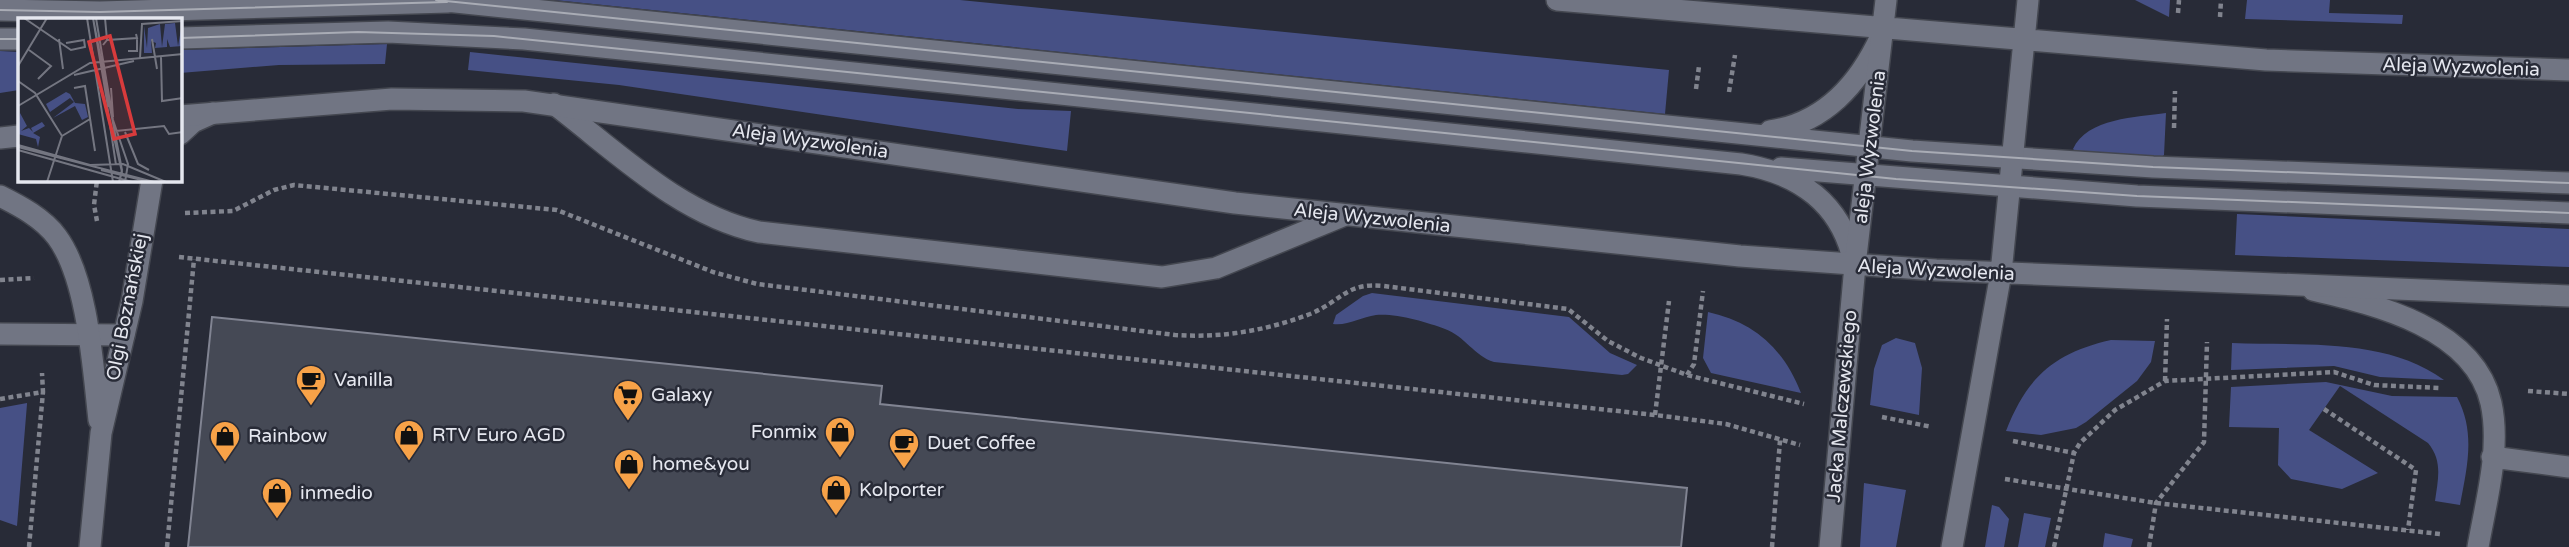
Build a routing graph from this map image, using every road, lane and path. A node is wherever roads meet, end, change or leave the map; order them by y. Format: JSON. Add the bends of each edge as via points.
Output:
{"nodes":[{"id":1,"x":436,"y":0,"type":"edge"},
{"id":2,"x":1557,"y":0,"type":"edge"},
{"id":3,"x":1886,"y":0,"type":"edge"},
{"id":4,"x":2028,"y":0,"type":"edge"},
{"id":5,"x":2221,"y":0,"type":"edge"},
{"id":6,"x":485,"y":5,"type":"junction"},
{"id":7,"x":0,"y":10,"type":"edge"},
{"id":8,"x":2220,"y":22,"type":"dead end"},
{"id":9,"x":1884,"y":28,"type":"junction"},
{"id":10,"x":182,"y":38,"type":"edge"},
{"id":11,"x":0,"y":39,"type":"edge"},
{"id":12,"x":18,"y":39,"type":"edge"},
{"id":13,"x":2025,"y":40,"type":"junction"},
{"id":14,"x":2569,"y":70,"type":"edge"},
{"id":15,"x":554,"y":104,"type":"junction"},
{"id":16,"x":215,"y":112,"type":"junction"},
{"id":17,"x":182,"y":116,"type":"edge"},
{"id":18,"x":182,"y":132,"type":"edge"},
{"id":19,"x":1724,"y":132,"type":"junction"},
{"id":20,"x":18,"y":136,"type":"edge"},
{"id":21,"x":0,"y":138,"type":"edge"},
{"id":22,"x":1870,"y":146,"type":"junction"},
{"id":23,"x":2013,"y":159,"type":"junction"},
{"id":24,"x":1719,"y":162,"type":"junction"},
{"id":25,"x":1866,"y":176,"type":"junction"},
{"id":26,"x":97,"y":182,"type":"edge"},
{"id":27,"x":152,"y":182,"type":"edge"},
{"id":28,"x":2569,"y":183,"type":"edge"},
{"id":29,"x":2010,"y":188,"type":"junction"},
{"id":30,"x":0,"y":196,"type":"edge"},
{"id":31,"x":94,"y":205,"type":"dead end"},
{"id":32,"x":109,"y":211,"type":"dead end"},
{"id":33,"x":93,"y":213,"type":"dead end"},
{"id":34,"x":2569,"y":213,"type":"edge"},
{"id":35,"x":1345,"y":215,"type":"junction"},
{"id":36,"x":1855,"y":265,"type":"junction"},
{"id":37,"x":2001,"y":273,"type":"junction"},
{"id":38,"x":39,"y":278,"type":"dead end"},
{"id":39,"x":0,"y":280,"type":"edge"},
{"id":40,"x":2287,"y":286,"type":"junction"},
{"id":41,"x":2569,"y":296,"type":"edge"},
{"id":42,"x":1669,"y":301,"type":"dead end"},
{"id":43,"x":1700,"y":311,"type":"dead end"},
{"id":44,"x":0,"y":334,"type":"edge"},
{"id":45,"x":88,"y":334,"type":"junction"},
{"id":46,"x":124,"y":335,"type":"junction"},
{"id":47,"x":2167,"y":341,"type":"dead end"},
{"id":48,"x":2207,"y":342,"type":"dead end"},
{"id":49,"x":1687,"y":375,"type":"dead end"},
{"id":50,"x":2207,"y":380,"type":"junction"},
{"id":51,"x":2165,"y":381,"type":"junction"},
{"id":52,"x":2487,"y":388,"type":"junction"},
{"id":53,"x":43,"y":392,"type":"dead end"},
{"id":54,"x":2569,"y":394,"type":"edge"},
{"id":55,"x":2324,"y":409,"type":"dead end"},
{"id":56,"x":1655,"y":415,"type":"junction"},
{"id":57,"x":1870,"y":415,"type":"dead end"},
{"id":58,"x":1916,"y":424,"type":"dead end"},
{"id":59,"x":101,"y":433,"type":"junction"},
{"id":60,"x":1780,"y":440,"type":"junction"},
{"id":61,"x":2004,"y":440,"type":"dead end"},
{"id":62,"x":1808,"y":447,"type":"dead end"},
{"id":63,"x":2074,"y":453,"type":"junction"},
{"id":64,"x":2493,"y":457,"type":"junction"},
{"id":65,"x":2569,"y":467,"type":"edge"},
{"id":66,"x":1997,"y":478,"type":"dead end"},
{"id":67,"x":2066,"y":488,"type":"junction"},
{"id":68,"x":2156,"y":503,"type":"junction"},
{"id":69,"x":29,"y":547,"type":"edge"},
{"id":70,"x":90,"y":547,"type":"edge"},
{"id":71,"x":167,"y":547,"type":"edge"},
{"id":72,"x":1772,"y":547,"type":"edge"},
{"id":73,"x":1830,"y":547,"type":"edge"},
{"id":74,"x":1952,"y":547,"type":"edge"},
{"id":75,"x":2054,"y":547,"type":"edge"},
{"id":76,"x":2149,"y":547,"type":"edge"},
{"id":77,"x":2478,"y":547,"type":"edge"}],
"edges":[{"from":1,"to":6,"type":"street"},
{"from":2,"to":9,"type":"street","name":"Aleja Wyzwolenia"},
{"from":3,"to":9,"type":"street","name":"aleja Wyzwolenia"},
{"from":4,"to":13,"type":"street","name":"aleja Wyzwolenia"},
{"from":5,"to":8,"type":"path"},
{"from":6,"to":7,"type":"street","via":[[405,1],[100,12]]},
{"from":6,"to":19,"type":"street"},
{"from":9,"to":13,"type":"street","name":"Aleja Wyzwolenia"},
{"from":9,"to":19,"type":"street","via":[[1864,69],[1820,113],[1775,130]]},
{"from":9,"to":22,"type":"street","name":"aleja Wyzwolenia"},
{"from":10,"to":24,"type":"street","via":[[388,32],[524,39]]},
{"from":11,"to":12,"type":"street"},
{"from":13,"to":14,"type":"street","name":"Aleja Wyzwolenia","via":[[2266,60]]},
{"from":13,"to":23,"type":"street","name":"aleja Wyzwolenia"},
{"from":15,"to":16,"type":"street","name":"Aleja Wyzwolenia","via":[[426,98]]},
{"from":15,"to":35,"type":"street","name":"Aleja Wyzwolenia"},
{"from":15,"to":35,"type":"street","via":[[699,210],[758,232],[1161,278],[1216,268]]},
{"from":16,"to":17,"type":"street","name":"Aleja Wyzwolenia"},
{"from":16,"to":18,"type":"street","via":[[193,121]]},
{"from":19,"to":22,"type":"street"},
{"from":20,"to":21,"type":"street"},
{"from":22,"to":23,"type":"street"},
{"from":22,"to":25,"type":"street","name":"aleja Wyzwolenia"},
{"from":23,"to":28,"type":"street"},
{"from":23,"to":29,"type":"street","name":"aleja Wyzwolenia"},
{"from":24,"to":25,"type":"street"},
{"from":24,"to":36,"type":"street","via":[[1777,172],[1819,196],[1845,231]]},
{"from":25,"to":29,"type":"street"},
{"from":25,"to":36,"type":"street","name":"aleja Wyzwolenia"},
{"from":26,"to":31,"type":"path"},
{"from":27,"to":46,"type":"street","name":"Olgi Boznańskiej"},
{"from":29,"to":34,"type":"street"},
{"from":29,"to":37,"type":"street","name":"aleja Wyzwolenia"},
{"from":30,"to":45,"type":"street","name":"Olgi Boznańskiej","via":[[29,212],[56,236],[70,261]]},
{"from":32,"to":33,"type":"path"},
{"from":35,"to":36,"type":"street","name":"Aleja Wyzwolenia"},
{"from":36,"to":37,"type":"street","name":"Aleja Wyzwolenia"},
{"from":36,"to":73,"type":"street","name":"Jacka Malczewskiego"},
{"from":37,"to":40,"type":"street","name":"Aleja Wyzwolenia"},
{"from":37,"to":74,"type":"street"},
{"from":38,"to":39,"type":"path"},
{"from":40,"to":41,"type":"street","name":"Aleja Wyzwolenia"},
{"from":40,"to":52,"type":"street","via":[[2355,301],[2426,328],[2463,354]]},
{"from":42,"to":56,"type":"path"},
{"from":43,"to":49,"type":"path","via":[[1694,364]]},
{"from":44,"to":45,"type":"street"},
{"from":45,"to":46,"type":"street"},
{"from":45,"to":59,"type":"street","name":"Olgi Boznańskiej"},
{"from":46,"to":59,"type":"street","name":"Olgi Boznańskiej"},
{"from":47,"to":51,"type":"path"},
{"from":48,"to":50,"type":"path"},
{"from":50,"to":51,"type":"path"},
{"from":50,"to":52,"type":"path","via":[[2334,372],[2391,388]]},
{"from":50,"to":68,"type":"path","via":[[2204,442]]},
{"from":51,"to":63,"type":"path","via":[[2115,410]]},
{"from":52,"to":54,"type":"path"},
{"from":52,"to":64,"type":"street","via":[[2493,415]]},
{"from":53,"to":69,"type":"path"},
{"from":55,"to":68,"type":"path","via":[[2416,470],[2408,530]]},
{"from":56,"to":60,"type":"path","via":[[1726,424]]},
{"from":56,"to":71,"type":"path","via":[[194,258]]},
{"from":57,"to":58,"type":"path"},
{"from":59,"to":70,"type":"street","name":"Olgi Boznańskiej"},
{"from":60,"to":62,"type":"path"},
{"from":60,"to":72,"type":"path"},
{"from":61,"to":63,"type":"path"},
{"from":63,"to":67,"type":"path"},
{"from":64,"to":65,"type":"street"},
{"from":64,"to":77,"type":"street"},
{"from":66,"to":67,"type":"path"},
{"from":67,"to":68,"type":"path"},
{"from":67,"to":75,"type":"path"},
{"from":68,"to":76,"type":"path"}]}
